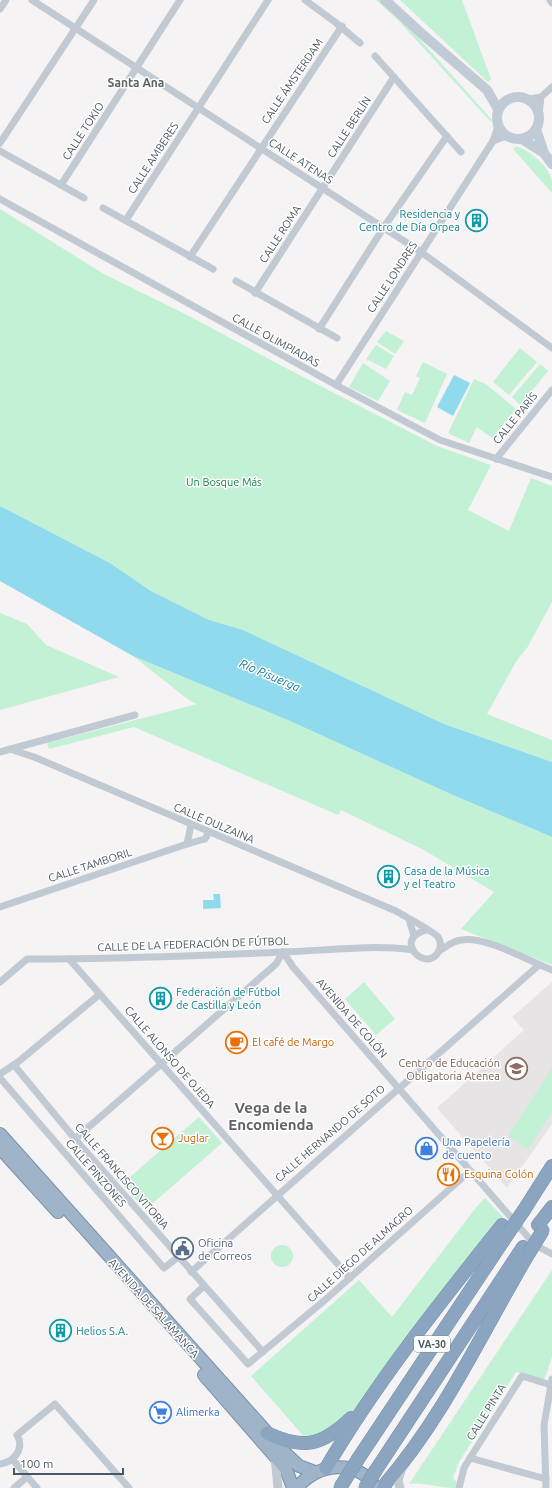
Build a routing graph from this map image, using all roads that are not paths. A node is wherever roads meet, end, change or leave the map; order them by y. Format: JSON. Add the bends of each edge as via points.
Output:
{"nodes":[{"id":1,"x":6,"y":0,"type":"edge"},
{"id":2,"x":32,"y":0,"type":"edge"},
{"id":3,"x":94,"y":0,"type":"edge"},
{"id":4,"x":180,"y":0,"type":"edge"},
{"id":5,"x":268,"y":0,"type":"edge"},
{"id":6,"x":305,"y":0,"type":"edge"},
{"id":7,"x":385,"y":0,"type":"edge"},
{"id":8,"x":550,"y":0,"type":"edge"},
{"id":9,"x":552,"y":3,"type":"edge"},
{"id":10,"x":0,"y":9,"type":"edge"},
{"id":11,"x":342,"y":26,"type":"junction"},
{"id":12,"x":75,"y":28,"type":"junction"},
{"id":13,"x":360,"y":43,"type":"dead end"},
{"id":14,"x":375,"y":56,"type":"dead end"},
{"id":15,"x":137,"y":68,"type":"junction"},
{"id":16,"x":394,"y":77,"type":"junction"},
{"id":17,"x":552,"y":87,"type":"edge"},
{"id":18,"x":487,"y":90,"type":"junction"},
{"id":19,"x":541,"y":97,"type":"junction"},
{"id":20,"x":509,"y":98,"type":"junction"},
{"id":21,"x":529,"y":99,"type":"junction"},
{"id":22,"x":199,"y":108,"type":"junction"},
{"id":23,"x":498,"y":109,"type":"junction"},
{"id":24,"x":539,"y":114,"type":"junction"},
{"id":25,"x":498,"y":126,"type":"junction"},
{"id":26,"x":536,"y":129,"type":"junction"},
{"id":27,"x":447,"y":136,"type":"junction"},
{"id":28,"x":506,"y":136,"type":"junction"},
{"id":29,"x":522,"y":139,"type":"junction"},
{"id":30,"x":493,"y":141,"type":"junction"},
{"id":31,"x":0,"y":143,"type":"edge"},
{"id":32,"x":261,"y":148,"type":"junction"},
{"id":33,"x":0,"y":151,"type":"edge"},
{"id":34,"x":461,"y":152,"type":"dead end"},
{"id":35,"x":544,"y":153,"type":"junction"},
{"id":36,"x":552,"y":164,"type":"edge"},
{"id":37,"x":61,"y":185,"type":"junction"},
{"id":38,"x":323,"y":188,"type":"junction"},
{"id":39,"x":84,"y":198,"type":"dead end"},
{"id":40,"x":0,"y":199,"type":"edge"},
{"id":41,"x":103,"y":208,"type":"dead end"},
{"id":42,"x":126,"y":220,"type":"junction"},
{"id":43,"x":384,"y":228,"type":"junction"},
{"id":44,"x":422,"y":252,"type":"junction"},
{"id":45,"x":190,"y":257,"type":"junction"},
{"id":46,"x":213,"y":269,"type":"dead end"},
{"id":47,"x":236,"y":281,"type":"dead end"},
{"id":48,"x":256,"y":293,"type":"junction"},
{"id":49,"x":319,"y":329,"type":"junction"},
{"id":50,"x":337,"y":338,"type":"dead end"},
{"id":51,"x":552,"y":348,"type":"edge"},
{"id":52,"x":336,"y":385,"type":"junction"},
{"id":53,"x":552,"y":390,"type":"edge"},
{"id":54,"x":496,"y":459,"type":"junction"},
{"id":55,"x":552,"y":477,"type":"edge"},
{"id":56,"x":135,"y":715,"type":"dead end"},
{"id":57,"x":10,"y":749,"type":"junction"},
{"id":58,"x":0,"y":752,"type":"edge"},
{"id":59,"x":190,"y":825,"type":"junction"},
{"id":60,"x":209,"y":832,"type":"junction"},
{"id":61,"x":188,"y":844,"type":"junction"},
{"id":62,"x":0,"y":907,"type":"edge"},
{"id":63,"x":409,"y":919,"type":"junction"},
{"id":64,"x":427,"y":930,"type":"junction"},
{"id":65,"x":413,"y":938,"type":"junction"},
{"id":66,"x":439,"y":938,"type":"junction"},
{"id":67,"x":454,"y":942,"type":"junction"},
{"id":68,"x":395,"y":948,"type":"junction"},
{"id":69,"x":413,"y":950,"type":"junction"},
{"id":70,"x":439,"y":951,"type":"junction"},
{"id":71,"x":283,"y":952,"type":"junction"},
{"id":72,"x":69,"y":959,"type":"junction"},
{"id":73,"x":539,"y":965,"type":"junction"},
{"id":74,"x":552,"y":970,"type":"edge"},
{"id":75,"x":0,"y":982,"type":"edge"},
{"id":76,"x":100,"y":994,"type":"junction"},
{"id":77,"x":161,"y":1064,"type":"junction"},
{"id":78,"x":14,"y":1065,"type":"junction"},
{"id":79,"x":0,"y":1074,"type":"edge"},
{"id":80,"x":0,"y":1078,"type":"edge"},
{"id":81,"x":399,"y":1088,"type":"junction"},
{"id":82,"x":0,"y":1134,"type":"edge"},
{"id":83,"x":75,"y":1139,"type":"junction"},
{"id":84,"x":0,"y":1148,"type":"edge"},
{"id":85,"x":470,"y":1171,"type":"junction"},
{"id":86,"x":548,"y":1171,"type":"edge"},
{"id":87,"x":278,"y":1194,"type":"junction"},
{"id":88,"x":552,"y":1207,"type":"edge"},
{"id":89,"x":552,"y":1215,"type":"edge"},
{"id":90,"x":506,"y":1228,"type":"junction"},
{"id":91,"x":541,"y":1228,"type":"junction"},
{"id":92,"x":526,"y":1250,"type":"junction"},
{"id":93,"x":552,"y":1254,"type":"edge"},
{"id":94,"x":178,"y":1257,"type":"junction"},
{"id":95,"x":191,"y":1272,"type":"junction"},
{"id":96,"x":350,"y":1278,"type":"junction"},
{"id":97,"x":204,"y":1286,"type":"junction"},
{"id":98,"x":263,"y":1352,"type":"junction"},
{"id":99,"x":551,"y":1382,"type":"edge"},
{"id":100,"x":365,"y":1404,"type":"junction"},
{"id":101,"x":267,"y":1433,"type":"junction"},
{"id":102,"x":275,"y":1456,"type":"junction"},
{"id":103,"x":470,"y":1458,"type":"junction"},
{"id":104,"x":13,"y":1460,"type":"junction"},
{"id":105,"x":404,"y":1461,"type":"junction"},
{"id":106,"x":0,"y":1464,"type":"edge"},
{"id":107,"x":320,"y":1470,"type":"junction"},
{"id":108,"x":27,"y":1477,"type":"junction"},
{"id":109,"x":546,"y":1479,"type":"junction"},
{"id":110,"x":14,"y":1488,"type":"edge"},
{"id":111,"x":37,"y":1488,"type":"edge"},
{"id":112,"x":129,"y":1488,"type":"edge"},
{"id":113,"x":278,"y":1488,"type":"edge"},
{"id":114,"x":293,"y":1488,"type":"edge"},
{"id":115,"x":297,"y":1488,"type":"edge"},
{"id":116,"x":340,"y":1488,"type":"edge"},
{"id":117,"x":365,"y":1488,"type":"edge"},
{"id":118,"x":376,"y":1488,"type":"edge"},
{"id":119,"x":384,"y":1488,"type":"edge"},
{"id":120,"x":400,"y":1488,"type":"edge"},
{"id":121,"x":459,"y":1488,"type":"edge"},
{"id":122,"x":546,"y":1488,"type":"edge"}],
"edges":[{"from":1,"to":10,"type":"street"},
{"from":2,"to":12,"type":"street","name":"CALLE ATENAS"},
{"from":3,"to":12,"type":"street"},
{"from":4,"to":15,"type":"street","name":"CALLE TOKIO"},
{"from":5,"to":22,"type":"street"},
{"from":6,"to":11,"type":"street"},
{"from":7,"to":18,"type":"main road"},
{"from":8,"to":9,"type":"street"},
{"from":11,"to":13,"type":"street"},
{"from":11,"to":32,"type":"street","name":"CALLE ÁMSTERDAM"},
{"from":12,"to":15,"type":"street","name":"CALLE ATENAS"},
{"from":12,"to":31,"type":"street"},
{"from":14,"to":16,"type":"street"},
{"from":15,"to":22,"type":"street","name":"CALLE ATENAS"},
{"from":15,"to":37,"type":"street","name":"CALLE TOKIO"},
{"from":16,"to":27,"type":"street"},
{"from":16,"to":38,"type":"street","name":"CALLE BERLÍN"},
{"from":17,"to":19,"type":"street"},
{"from":18,"to":20,"type":"main road"},
{"from":18,"to":23,"type":"main road"},
{"from":19,"to":21,"type":"street"},
{"from":19,"to":24,"type":"street"},
{"from":20,"to":21,"type":"main road","via":[[519,96]]},
{"from":20,"to":23,"type":"main road"},
{"from":21,"to":24,"type":"main road"},
{"from":22,"to":32,"type":"street","name":"CALLE ATENAS"},
{"from":22,"to":42,"type":"street","name":"CALLE AMBERES"},
{"from":23,"to":25,"type":"main road"},
{"from":24,"to":26,"type":"main road"},
{"from":25,"to":28,"type":"main road"},
{"from":25,"to":30,"type":"street","name":"CALLE LONDRES"},
{"from":26,"to":29,"type":"main road"},
{"from":26,"to":35,"type":"main road"},
{"from":27,"to":34,"type":"street"},
{"from":27,"to":43,"type":"street"},
{"from":28,"to":29,"type":"main road"},
{"from":28,"to":30,"type":"street"},
{"from":29,"to":35,"type":"main road"},
{"from":30,"to":44,"type":"street","name":"CALLE LONDRES"},
{"from":32,"to":38,"type":"street","name":"CALLE ATENAS"},
{"from":32,"to":45,"type":"street"},
{"from":33,"to":37,"type":"street"},
{"from":35,"to":36,"type":"main road"},
{"from":37,"to":39,"type":"street"},
{"from":38,"to":43,"type":"street","name":"CALLE ATENAS"},
{"from":38,"to":48,"type":"street","name":"CALLE ROMA"},
{"from":40,"to":52,"type":"street","name":"CALLE OLIMPIADAS"},
{"from":41,"to":42,"type":"street"},
{"from":42,"to":45,"type":"street"},
{"from":43,"to":44,"type":"street","name":"CALLE ATENAS"},
{"from":43,"to":49,"type":"street"},
{"from":44,"to":51,"type":"street","name":"CALLE ATENAS"},
{"from":44,"to":52,"type":"street","name":"CALLE LONDRES"},
{"from":45,"to":46,"type":"street"},
{"from":47,"to":48,"type":"street"},
{"from":48,"to":49,"type":"street"},
{"from":49,"to":50,"type":"street"},
{"from":52,"to":54,"type":"street","name":"CALLE OLIMPIADAS","via":[[440,440]]},
{"from":53,"to":54,"type":"street","name":"CALLE PARÍS"},
{"from":54,"to":55,"type":"street","name":"CALLE OLIMPIADAS"},
{"from":56,"to":57,"type":"street"},
{"from":57,"to":58,"type":"street"},
{"from":57,"to":59,"type":"street","name":"CALLE DULZAINA"},
{"from":59,"to":60,"type":"street","name":"CALLE DULZAINA"},
{"from":59,"to":61,"type":"street"},
{"from":60,"to":61,"type":"street","name":"CALLE TAMBORIL","via":[[205,839]]},
{"from":60,"to":63,"type":"street","name":"CALLE DULZAINA","via":[[396,911]]},
{"from":61,"to":62,"type":"street","name":"CALLE TAMBORIL"},
{"from":63,"to":64,"type":"street","name":"CALLE DULZAINA"},
{"from":63,"to":65,"type":"street"},
{"from":64,"to":65,"type":"street","via":[[419,932]]},
{"from":64,"to":66,"type":"street"},
{"from":65,"to":68,"type":"street","name":"CALLE DE LA FEDERACIÓN DE FÚTBOL"},
{"from":65,"to":69,"type":"street"},
{"from":66,"to":67,"type":"street"},
{"from":66,"to":70,"type":"street"},
{"from":67,"to":70,"type":"street"},
{"from":67,"to":73,"type":"street","via":[[462,939],[479,941],[509,950]]},
{"from":68,"to":69,"type":"street","name":"CALLE DE LA FEDERACIÓN DE FÚTBOL"},
{"from":68,"to":71,"type":"street","name":"CALLE DE LA FEDERACIÓN DE FÚTBOL"},
{"from":69,"to":70,"type":"street","via":[[419,957],[428,959]]},
{"from":71,"to":72,"type":"street","name":"CALLE DE LA FEDERACIÓN DE FÚTBOL"},
{"from":71,"to":77,"type":"street","via":[[276,964]]},
{"from":71,"to":81,"type":"street","name":"AVENIDA DE COLÓN","via":[[293,967]]},
{"from":72,"to":75,"type":"street","name":"CALLE DE LA FEDERACIÓN DE FÚTBOL","via":[[27,959]]},
{"from":72,"to":76,"type":"street","name":"CALLE ALONSO DE OJEDA"},
{"from":73,"to":74,"type":"street"},
{"from":73,"to":81,"type":"street","name":"CALLE HERNANDO DE SOTO"},
{"from":76,"to":77,"type":"street","name":"CALLE ALONSO DE OJEDA"},
{"from":76,"to":78,"type":"street"},
{"from":77,"to":83,"type":"street"},
{"from":77,"to":87,"type":"street","name":"CALLE ALONSO DE OJEDA"},
{"from":78,"to":79,"type":"street"},
{"from":78,"to":83,"type":"street","name":"CALLE FRANCISCO VITORIA"},
{"from":80,"to":94,"type":"street","name":"CALLE PINZONES","via":[[164,1268]]},
{"from":81,"to":85,"type":"street","name":"AVENIDA DE COLÓN"},
{"from":81,"to":87,"type":"street","name":"CALLE HERNANDO DE SOTO"},
{"from":82,"to":101,"type":"highway","name":"AVENIDA DE SALAMANCA"},
{"from":83,"to":94,"type":"street","name":"CALLE FRANCISCO VITORIA"},
{"from":84,"to":102,"type":"highway","name":"AVENIDA DE SALAMANCA"},
{"from":85,"to":93,"type":"street","name":"AVENIDA DE COLÓN","via":[[535,1245]]},
{"from":85,"to":96,"type":"street","name":"CALLE DIEGO DE ALMAGRO"},
{"from":86,"to":90,"type":"highway","number":"VA-30","bridge":true},
{"from":87,"to":95,"type":"street","name":"CALLE HERNANDO DE SOTO"},
{"from":87,"to":96,"type":"street","name":"CALLE ALONSO DE OJEDA"},
{"from":88,"to":91,"type":"highway","number":"VA-30"},
{"from":89,"to":91,"type":"highway"},
{"from":90,"to":100,"type":"highway","via":[[446,1295]]},
{"from":90,"to":116,"type":"highway","number":"VA-30","bridge":true},
{"from":91,"to":92,"type":"highway","number":"VA-30"},
{"from":92,"to":105,"type":"highway","via":[[436,1415]]},
{"from":92,"to":117,"type":"highway","number":"VA-30","bridge":true},
{"from":94,"to":95,"type":"street","name":"CALLE FRANCISCO VITORIA"},
{"from":95,"to":97,"type":"street","name":"CALLE FRANCISCO VITORIA"},
{"from":96,"to":98,"type":"street","name":"CALLE DIEGO DE ALMAGRO"},
{"from":97,"to":98,"type":"street","name":"CALLE FRANCISCO VITORIA"},
{"from":97,"to":98,"type":"street","name":"CALLE DIEGO DE ALMAGRO","via":[[190,1299],[195,1305],[248,1364]]},
{"from":99,"to":103,"type":"street","name":"CALLE PINTA","via":[[522,1376]]},
{"from":99,"to":109,"type":"street","via":[[544,1425]]},
{"from":100,"to":101,"type":"highway","via":[[341,1428],[317,1442],[285,1442]]},
{"from":100,"to":107,"type":"highway"},
{"from":101,"to":107,"type":"highway","name":"AVENIDA DE SALAMANCA","via":[[298,1466]]},
{"from":102,"to":113,"type":"street"},
{"from":102,"to":114,"type":"highway","name":"AVENIDA DE SALAMANCA","via":[[286,1469]]},
{"from":103,"to":109,"type":"street"},
{"from":103,"to":121,"type":"street","name":"CALLE PINTA","via":[[464,1468]]},
{"from":104,"to":106,"type":"street"},
{"from":104,"to":108,"type":"street"},
{"from":104,"to":112,"type":"street","via":[[19,1448],[17,1435],[55,1404]]},
{"from":105,"to":119,"type":"highway"},
{"from":105,"to":120,"type":"street","via":[[398,1481]]},
{"from":107,"to":115,"type":"highway","via":[[303,1480]]},
{"from":107,"to":118,"type":"highway","via":[[339,1467],[352,1470],[364,1476]]},
{"from":108,"to":110,"type":"street"},
{"from":108,"to":111,"type":"street"},
{"from":109,"to":122,"type":"street"}]}
